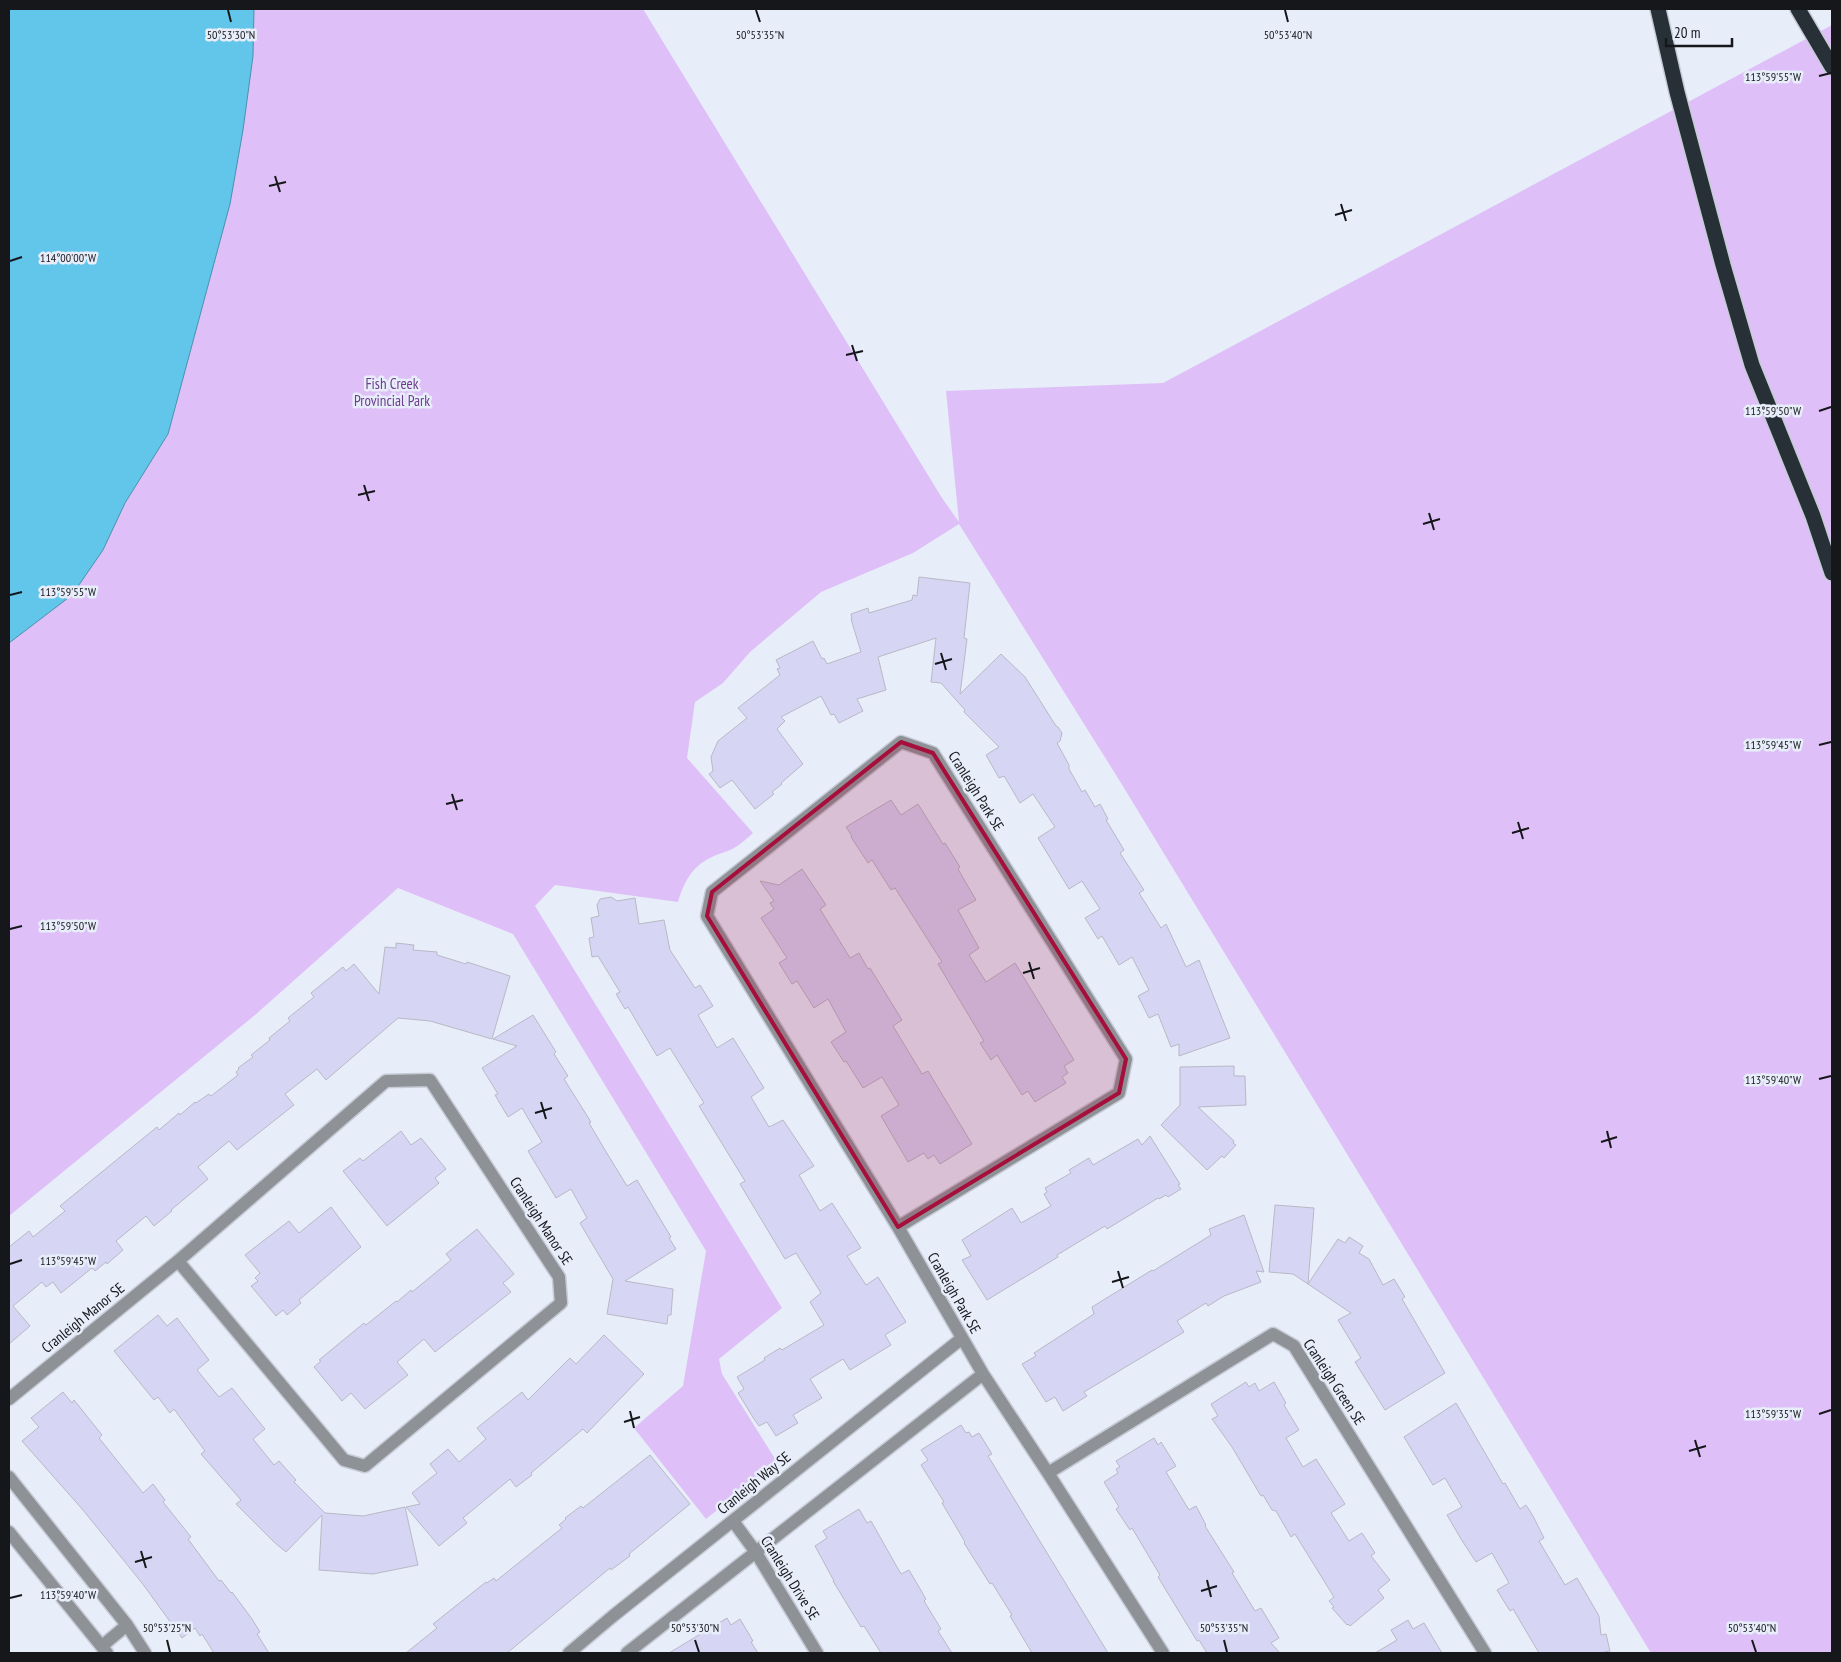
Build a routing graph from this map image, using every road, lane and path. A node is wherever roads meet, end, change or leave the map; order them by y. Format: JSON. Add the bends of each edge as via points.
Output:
{"nodes":[{"id":1,"x":1658,"y":9,"type":"edge"},
{"id":2,"x":1798,"y":9,"type":"edge"},
{"id":3,"x":1832,"y":67,"type":"edge"},
{"id":4,"x":1832,"y":573,"type":"edge"},
{"id":5,"x":898,"y":1227,"type":"junction"},
{"id":6,"x":178,"y":1261,"type":"junction"},
{"id":7,"x":961,"y":1339,"type":"junction"},
{"id":8,"x":983,"y":1374,"type":"junction"},
{"id":9,"x":9,"y":1399,"type":"edge"},
{"id":10,"x":1048,"y":1473,"type":"junction"},
{"id":11,"x":9,"y":1478,"type":"edge"},
{"id":12,"x":733,"y":1521,"type":"junction"},
{"id":13,"x":9,"y":1532,"type":"edge"},
{"id":14,"x":755,"y":1551,"type":"junction"},
{"id":15,"x":127,"y":1625,"type":"junction"},
{"id":16,"x":105,"y":1650,"type":"edge"},
{"id":17,"x":145,"y":1653,"type":"edge"},
{"id":18,"x":569,"y":1653,"type":"edge"},
{"id":19,"x":627,"y":1653,"type":"edge"},
{"id":20,"x":817,"y":1653,"type":"edge"},
{"id":21,"x":1163,"y":1653,"type":"edge"},
{"id":22,"x":1486,"y":1653,"type":"edge"}],
"edges":[{"from":1,"to":4,"type":"highway","via":[[1720,255],[1752,365],[1813,516]]},
{"from":2,"to":3,"type":"highway"},
{"from":5,"to":5,"type":"street","name":"Cranleigh Park SE","via":[[707,916],[712,892],[900,742],[933,753],[1126,1059],[1119,1093]]},
{"from":5,"to":7,"type":"street","name":"Cranleigh Park SE"},
{"from":6,"to":6,"type":"street","name":"Cranleigh Manor SE","via":[[344,1460],[365,1466],[561,1303],[559,1277],[430,1080],[386,1081]]},
{"from":6,"to":9,"type":"street","name":"Cranleigh Manor SE"},
{"from":7,"to":8,"type":"street","name":"Cranleigh Park SE"},
{"from":7,"to":12,"type":"street","name":"Cranleigh Way SE"},
{"from":8,"to":10,"type":"street"},
{"from":8,"to":14,"type":"street"},
{"from":10,"to":21,"type":"street"},
{"from":10,"to":22,"type":"street","name":"Cranleigh Green SE","via":[[1273,1334],[1294,1346]]},
{"from":11,"to":15,"type":"street"},
{"from":12,"to":14,"type":"street","name":"Cranleigh Drive SE"},
{"from":12,"to":18,"type":"street","name":"Cranleigh Way SE"},
{"from":13,"to":16,"type":"street"},
{"from":14,"to":19,"type":"street"},
{"from":14,"to":20,"type":"street","name":"Cranleigh Drive SE"},
{"from":15,"to":16,"type":"street"},
{"from":15,"to":17,"type":"street"}]}
